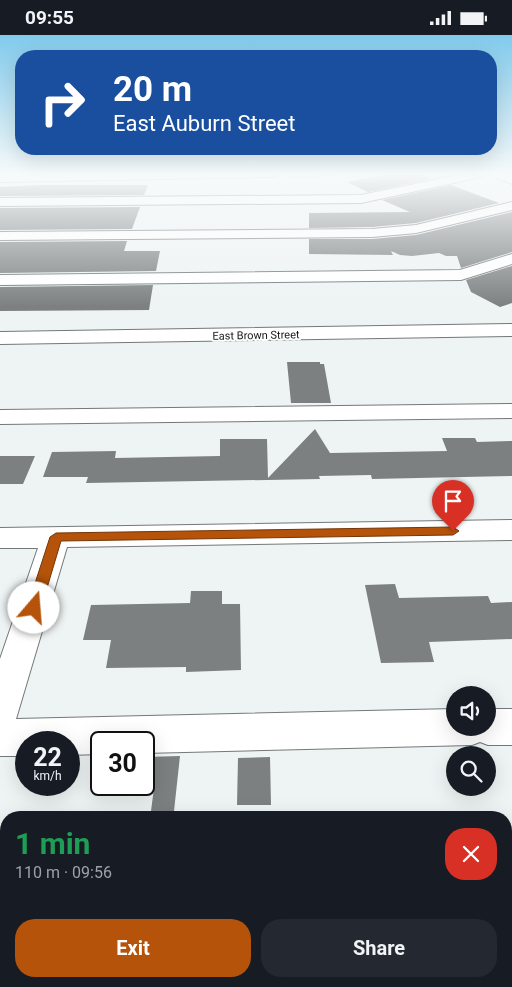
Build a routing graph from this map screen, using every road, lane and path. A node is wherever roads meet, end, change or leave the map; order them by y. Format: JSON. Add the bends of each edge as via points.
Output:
{"nodes":[{"id":1,"x":464,"y":218,"type":"edge"},
{"id":2,"x":0,"y":236,"type":"edge"},
{"id":3,"x":512,"y":259,"type":"edge"},
{"id":4,"x":0,"y":280,"type":"edge"},
{"id":5,"x":512,"y":330,"type":"edge"},
{"id":6,"x":0,"y":338,"type":"edge"},
{"id":7,"x":512,"y":411,"type":"edge"},
{"id":8,"x":0,"y":417,"type":"edge"},
{"id":9,"x":512,"y":530,"type":"edge"},
{"id":10,"x":56,"y":537,"type":"junction"},
{"id":11,"x":0,"y":538,"type":"edge"},
{"id":12,"x":0,"y":714,"type":"edge"},
{"id":13,"x":496,"y":727,"type":"edge"},
{"id":14,"x":512,"y":727,"type":"edge"},
{"id":15,"x":446,"y":728,"type":"edge"},
{"id":16,"x":0,"y":738,"type":"edge"}],
"edges":[{"from":1,"to":2,"type":"street","via":[[423,228],[372,233]]},
{"from":3,"to":4,"type":"street","via":[[461,275]]},
{"from":5,"to":6,"type":"street","name":"East Brown Street"},
{"from":7,"to":8,"type":"street"},
{"from":9,"to":10,"type":"street"},
{"from":10,"to":11,"type":"street"},
{"from":10,"to":12,"type":"street"},
{"from":13,"to":14,"type":"street"},
{"from":15,"to":16,"type":"street"}]}
